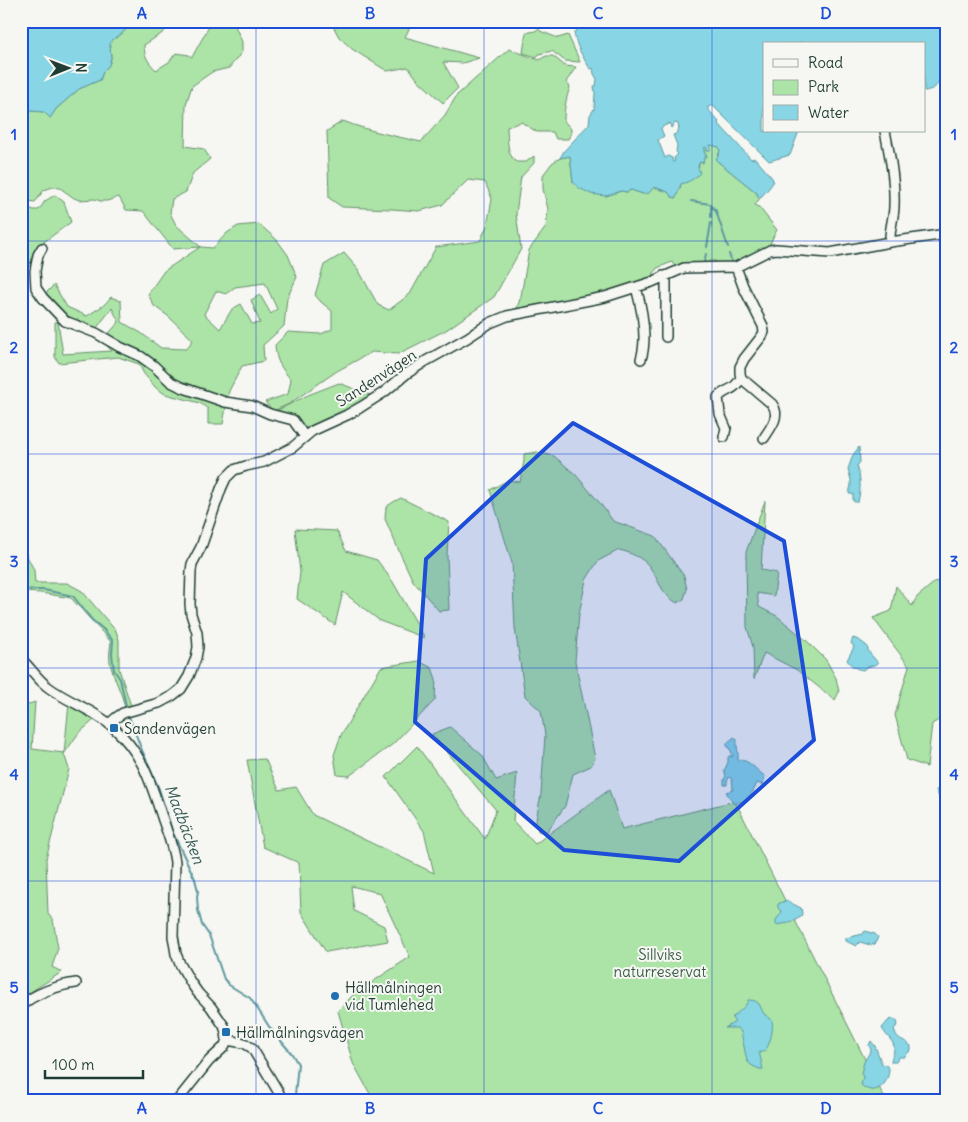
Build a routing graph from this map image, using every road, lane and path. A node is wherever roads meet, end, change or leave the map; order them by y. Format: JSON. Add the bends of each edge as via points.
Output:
{"nodes":[{"id":1,"x":885,"y":132,"type":"edge"},
{"id":2,"x":947,"y":234,"type":"edge"},
{"id":3,"x":890,"y":242,"type":"junction"},
{"id":4,"x":42,"y":248,"type":"dead end"},
{"id":5,"x":736,"y":268,"type":"junction"},
{"id":6,"x":663,"y":276,"type":"junction"},
{"id":7,"x":636,"y":287,"type":"junction"},
{"id":8,"x":666,"y":337,"type":"dead end"},
{"id":9,"x":641,"y":359,"type":"dead end"},
{"id":10,"x":741,"y":378,"type":"junction"},
{"id":11,"x":305,"y":436,"type":"junction"},
{"id":12,"x":724,"y":437,"type":"dead end"},
{"id":13,"x":764,"y":438,"type":"dead end"},
{"id":14,"x":21,"y":658,"type":"edge"},
{"id":15,"x":109,"y":724,"type":"junction"},
{"id":16,"x":76,"y":983,"type":"dead end"},
{"id":17,"x":21,"y":1006,"type":"edge"},
{"id":18,"x":227,"y":1040,"type":"junction"},
{"id":19,"x":177,"y":1101,"type":"edge"},
{"id":20,"x":281,"y":1101,"type":"edge"}],
"edges":[{"from":1,"to":3,"type":"street","via":[[894,208]]},
{"from":2,"to":3,"type":"street","name":"Sandenvägen"},
{"from":3,"to":5,"type":"street","name":"Sandenvägen","via":[[830,254],[774,249]]},
{"from":4,"to":11,"type":"street","via":[[35,271],[36,288],[65,322],[140,356],[181,387],[293,420]]},
{"from":5,"to":6,"type":"street","name":"Sandenvägen","via":[[684,268]]},
{"from":5,"to":10,"type":"street","via":[[764,329],[740,367]]},
{"from":6,"to":7,"type":"street","name":"Sandenvägen"},
{"from":6,"to":8,"type":"street","via":[[666,282]]},
{"from":7,"to":9,"type":"street","via":[[644,341]]},
{"from":7,"to":11,"type":"street","name":"Sandenvägen","via":[[605,297],[521,312],[495,321],[406,374],[374,400]]},
{"from":10,"to":12,"type":"street","via":[[734,388],[718,397],[726,428]]},
{"from":10,"to":13,"type":"street","via":[[775,409],[774,421]]},
{"from":11,"to":15,"type":"street","name":"Sandenvägen","via":[[293,447],[268,460],[238,468],[226,478],[215,502],[202,547],[192,564],[190,604],[198,647],[190,674],[181,689],[172,696],[126,712]]},
{"from":14,"to":15,"type":"street","via":[[47,686]]},
{"from":15,"to":18,"type":"street","via":[[131,746],[152,784],[175,862],[176,954],[191,983],[221,1021]]},
{"from":16,"to":17,"type":"street","via":[[36,995]]},
{"from":18,"to":19,"type":"street"},
{"from":18,"to":20,"type":"street","via":[[252,1048]]}]}
